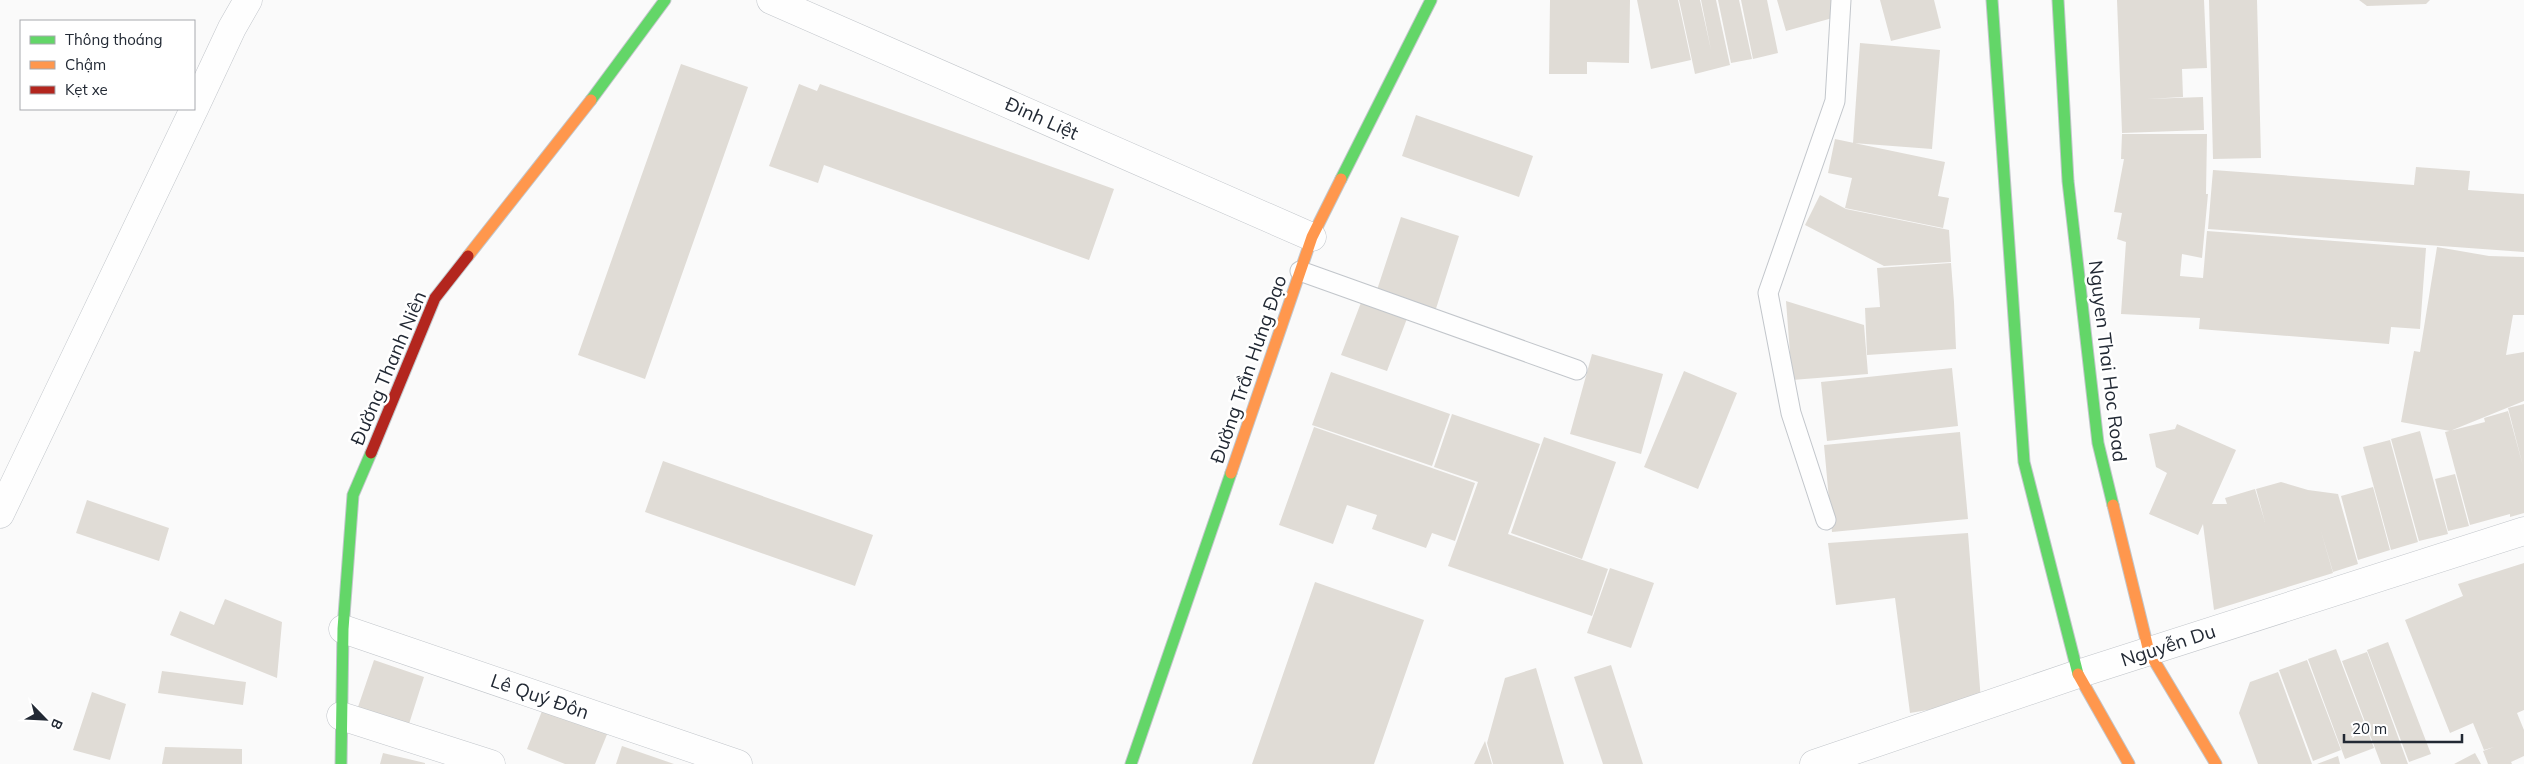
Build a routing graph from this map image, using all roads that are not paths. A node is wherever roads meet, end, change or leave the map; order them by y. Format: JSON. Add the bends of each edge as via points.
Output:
{"nodes":[{"id":1,"x":248,"y":0,"type":"edge"},
{"id":2,"x":665,"y":0,"type":"edge"},
{"id":3,"x":771,"y":0,"type":"edge"},
{"id":4,"x":1431,"y":0,"type":"edge"},
{"id":5,"x":1841,"y":0,"type":"edge"},
{"id":6,"x":1992,"y":0,"type":"edge"},
{"id":7,"x":2058,"y":0,"type":"edge"},
{"id":8,"x":195,"y":107,"type":"edge"},
{"id":9,"x":194,"y":110,"type":"edge"},
{"id":10,"x":1312,"y":237,"type":"junction"},
{"id":11,"x":1300,"y":271,"type":"junction"},
{"id":12,"x":1577,"y":370,"type":"dead end"},
{"id":13,"x":0,"y":514,"type":"edge"},
{"id":14,"x":1826,"y":520,"type":"dead end"},
{"id":15,"x":2524,"y":531,"type":"edge"},
{"id":16,"x":343,"y":629,"type":"junction"},
{"id":17,"x":2149,"y":652,"type":"junction"},
{"id":18,"x":2078,"y":674,"type":"junction"},
{"id":19,"x":341,"y":716,"type":"junction"},
{"id":20,"x":341,"y":764,"type":"edge"},
{"id":21,"x":491,"y":764,"type":"edge"},
{"id":22,"x":738,"y":764,"type":"edge"},
{"id":23,"x":1132,"y":764,"type":"edge"},
{"id":24,"x":1814,"y":764,"type":"edge"},
{"id":25,"x":2129,"y":764,"type":"edge"},
{"id":26,"x":2216,"y":764,"type":"edge"}],
"edges":[{"from":1,"to":8,"type":"street"},
{"from":2,"to":16,"type":"street","name":"Đường Thanh Niên","via":[[435,298],[353,495]]},
{"from":3,"to":10,"type":"street","name":"Đinh Liệt"},
{"from":4,"to":10,"type":"street","name":"Đường Trần Hưng Đạo"},
{"from":5,"to":14,"type":"lane","via":[[1835,101],[1768,293],[1791,413]]},
{"from":6,"to":18,"type":"street","via":[[2024,462]]},
{"from":7,"to":17,"type":"street","name":"Nguyen Thai Hoc Road","via":[[2068,181],[2098,443]]},
{"from":9,"to":13,"type":"street"},
{"from":10,"to":11,"type":"street","name":"Đường Trần Hưng Đạo"},
{"from":11,"to":12,"type":"lane"},
{"from":11,"to":23,"type":"street","name":"Đường Trần Hưng Đạo"},
{"from":15,"to":17,"type":"street","name":"Nguyễn Du"},
{"from":16,"to":19,"type":"street","name":"Đường Thanh Niên"},
{"from":16,"to":22,"type":"street","name":"Lê Quý Đôn"},
{"from":17,"to":18,"type":"street","name":"Nguyễn Du"},
{"from":17,"to":26,"type":"street","name":"Nguyen Thai Hoc Road"},
{"from":18,"to":24,"type":"street","name":"Nguyễn Du"},
{"from":18,"to":25,"type":"street"},
{"from":19,"to":20,"type":"street","name":"Đường Thanh Niên"},
{"from":19,"to":21,"type":"street"}]}
